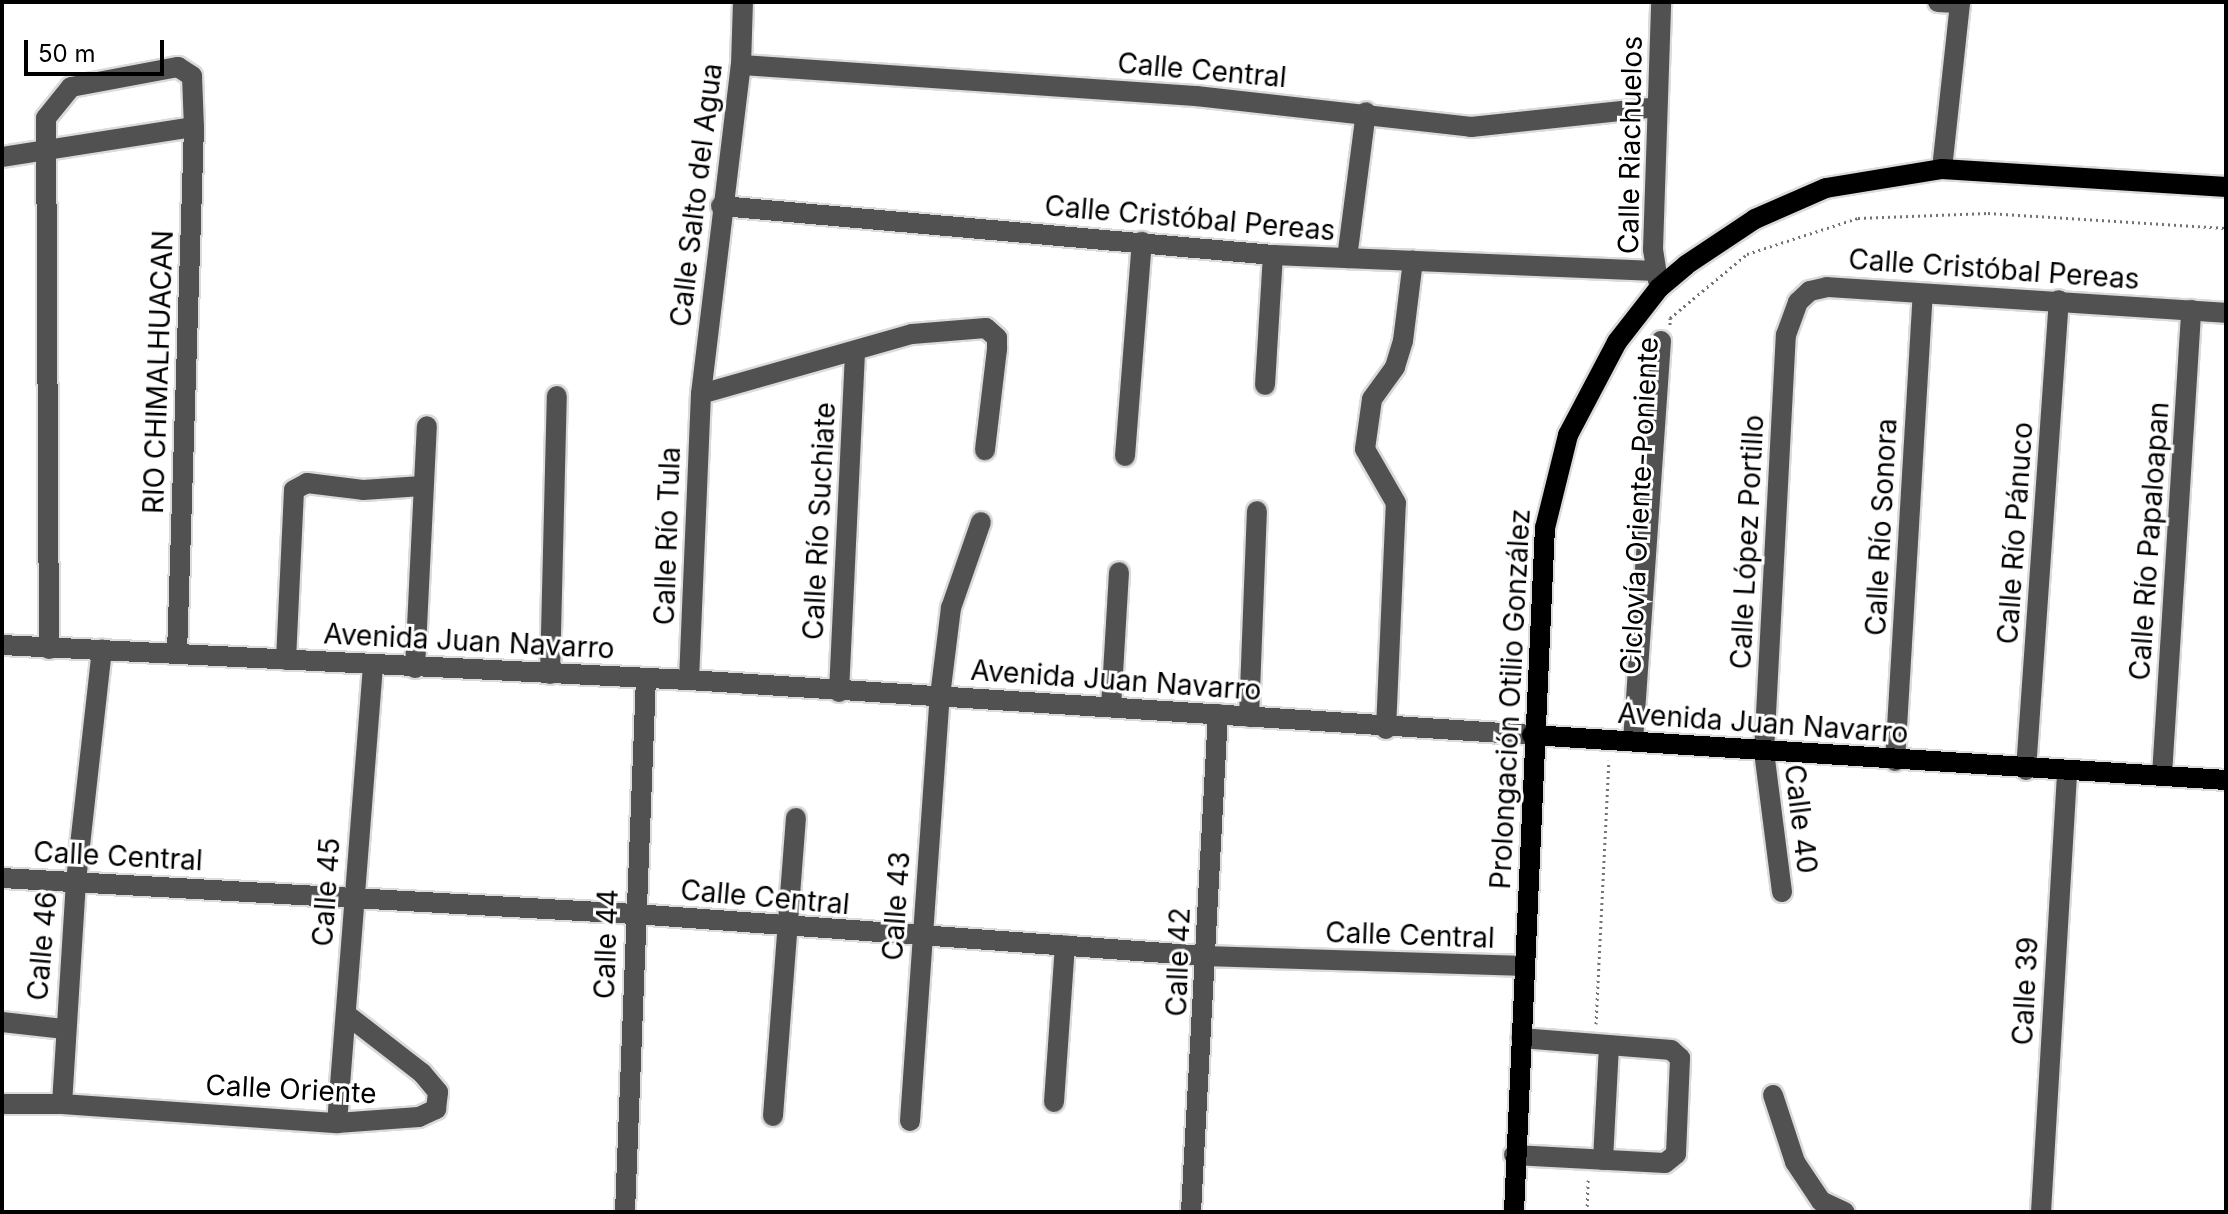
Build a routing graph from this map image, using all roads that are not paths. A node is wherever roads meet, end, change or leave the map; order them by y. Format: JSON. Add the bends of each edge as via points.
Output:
{"nodes":[{"id":1,"x":743,"y":2,"type":"edge"},
{"id":2,"x":1661,"y":2,"type":"edge"},
{"id":3,"x":1938,"y":2,"type":"edge"},
{"id":4,"x":1960,"y":3,"type":"edge"},
{"id":5,"x":741,"y":65,"type":"junction"},
{"id":6,"x":1657,"y":107,"type":"junction"},
{"id":7,"x":1366,"y":112,"type":"junction"},
{"id":8,"x":194,"y":127,"type":"junction"},
{"id":9,"x":43,"y":153,"type":"junction"},
{"id":10,"x":2,"y":157,"type":"edge"},
{"id":11,"x":1942,"y":169,"type":"junction"},
{"id":12,"x":2226,"y":187,"type":"edge"},
{"id":13,"x":721,"y":206,"type":"junction"},
{"id":14,"x":1142,"y":242,"type":"junction"},
{"id":15,"x":1273,"y":255,"type":"junction"},
{"id":16,"x":1347,"y":258,"type":"junction"},
{"id":17,"x":1413,"y":261,"type":"junction"},
{"id":18,"x":1658,"y":280,"type":"junction"},
{"id":19,"x":1923,"y":295,"type":"junction"},
{"id":20,"x":2059,"y":300,"type":"junction"},
{"id":21,"x":2191,"y":310,"type":"junction"},
{"id":22,"x":2226,"y":313,"type":"edge"},
{"id":23,"x":1786,"y":335,"type":"joint"},
{"id":24,"x":1665,"y":338,"type":"road end"},
{"id":25,"x":855,"y":353,"type":"junction"},
{"id":26,"x":1265,"y":385,"type":"dead end"},
{"id":27,"x":701,"y":394,"type":"junction"},
{"id":28,"x":557,"y":396,"type":"dead end"},
{"id":29,"x":427,"y":426,"type":"dead end"},
{"id":30,"x":985,"y":450,"type":"dead end"},
{"id":31,"x":1125,"y":456,"type":"dead end"},
{"id":32,"x":422,"y":486,"type":"junction"},
{"id":33,"x":1257,"y":511,"type":"dead end"},
{"id":34,"x":981,"y":522,"type":"dead end"},
{"id":35,"x":1119,"y":572,"type":"dead end"},
{"id":36,"x":2,"y":645,"type":"edge"},
{"id":37,"x":49,"y":649,"type":"junction"},
{"id":38,"x":102,"y":649,"type":"junction"},
{"id":39,"x":177,"y":654,"type":"junction"},
{"id":40,"x":286,"y":660,"type":"junction"},
{"id":41,"x":373,"y":665,"type":"junction"},
{"id":42,"x":415,"y":668,"type":"junction"},
{"id":43,"x":550,"y":674,"type":"junction"},
{"id":44,"x":646,"y":678,"type":"junction"},
{"id":45,"x":689,"y":680,"type":"junction"},
{"id":46,"x":839,"y":692,"type":"junction"},
{"id":47,"x":940,"y":696,"type":"junction"},
{"id":48,"x":1111,"y":707,"type":"junction"},
{"id":49,"x":1218,"y":714,"type":"junction"},
{"id":50,"x":1249,"y":717,"type":"junction"},
{"id":51,"x":1386,"y":729,"type":"junction"},
{"id":52,"x":1532,"y":735,"type":"junction"},
{"id":53,"x":1638,"y":741,"type":"junction"},
{"id":54,"x":1764,"y":752,"type":"junction"},
{"id":55,"x":1895,"y":761,"type":"junction"},
{"id":56,"x":2026,"y":770,"type":"junction"},
{"id":57,"x":2067,"y":772,"type":"junction"},
{"id":58,"x":2162,"y":775,"type":"junction"},
{"id":59,"x":2226,"y":780,"type":"edge"},
{"id":60,"x":796,"y":818,"type":"dead end"},
{"id":61,"x":2,"y":878,"type":"edge"},
{"id":62,"x":76,"y":881,"type":"junction"},
{"id":63,"x":1782,"y":892,"type":"dead end"},
{"id":64,"x":353,"y":899,"type":"junction"},
{"id":65,"x":635,"y":914,"type":"junction"},
{"id":66,"x":788,"y":925,"type":"junction"},
{"id":67,"x":921,"y":939,"type":"junction"},
{"id":68,"x":1065,"y":945,"type":"junction"},
{"id":69,"x":1206,"y":956,"type":"junction"},
{"id":70,"x":1524,"y":966,"type":"junction"},
{"id":71,"x":346,"y":1014,"type":"junction"},
{"id":72,"x":2,"y":1022,"type":"edge"},
{"id":73,"x":63,"y":1029,"type":"junction"},
{"id":74,"x":1521,"y":1038,"type":"junction"},
{"id":75,"x":1602,"y":1045,"type":"junction"},
{"id":76,"x":1773,"y":1095,"type":"dead end"},
{"id":77,"x":1054,"y":1102,"type":"dead end"},
{"id":78,"x":2,"y":1104,"type":"edge"},
{"id":79,"x":62,"y":1104,"type":"junction"},
{"id":80,"x":773,"y":1116,"type":"dead end"},
{"id":81,"x":910,"y":1121,"type":"dead end"},
{"id":82,"x":337,"y":1123,"type":"junction"},
{"id":83,"x":1514,"y":1155,"type":"junction"},
{"id":84,"x":1596,"y":1159,"type":"junction"},
{"id":85,"x":625,"y":1212,"type":"edge"},
{"id":86,"x":1191,"y":1212,"type":"edge"},
{"id":87,"x":1514,"y":1212,"type":"edge"},
{"id":88,"x":1845,"y":1212,"type":"edge"},
{"id":89,"x":2041,"y":1212,"type":"edge"}],
"edges":[{"from":1,"to":5,"type":"street","name":"Calle Salto del Agua"},
{"from":2,"to":6,"type":"street","name":"Calle Riachuelos"},
{"from":3,"to":4,"type":"street"},
{"from":4,"to":11,"type":"street"},
{"from":5,"to":7,"type":"street","name":"Calle Central"},
{"from":5,"to":13,"type":"street","name":"Calle Salto del Agua"},
{"from":6,"to":7,"type":"street","name":"Calle Central","via":[[1471,127]]},
{"from":6,"to":18,"type":"street","name":"Calle Riachuelos"},
{"from":7,"to":16,"type":"street"},
{"from":8,"to":9,"type":"street"},
{"from":8,"to":9,"type":"street","name":"RIO CHIMALHUACAN","via":[[191,74],[178,67],[71,87],[46,118]]},
{"from":8,"to":39,"type":"street","name":"RIO CHIMALHUACAN"},
{"from":9,"to":10,"type":"street"},
{"from":9,"to":37,"type":"street"},
{"from":11,"to":12,"type":"main road","name":"Prolongación Otilio González"},
{"from":11,"to":18,"type":"main road","name":"Prolongación Otilio González","via":[[1826,188],[1792,201]]},
{"from":13,"to":14,"type":"street","name":"Calle Cristóbal Pereas"},
{"from":13,"to":27,"type":"street","name":"Calle Salto del Agua"},
{"from":14,"to":15,"type":"street","name":"Calle Cristóbal Pereas"},
{"from":14,"to":31,"type":"street"},
{"from":15,"to":16,"type":"street","name":"Calle Cristóbal Pereas"},
{"from":15,"to":26,"type":"street"},
{"from":16,"to":17,"type":"street","name":"Calle Cristóbal Pereas"},
{"from":17,"to":18,"type":"street","name":"Calle Cristóbal Pereas"},
{"from":17,"to":51,"type":"street","via":[[1403,341],[1395,367],[1372,399],[1365,449],[1396,503]]},
{"from":18,"to":52,"type":"main road","name":"Prolongación Otilio González","via":[[1582,401],[1557,466],[1545,528]]},
{"from":19,"to":20,"type":"street","name":"Calle Cristóbal Pereas"},
{"from":19,"to":23,"type":"street","name":"Calle Cristóbal Pereas","via":[[1817,288],[1794,308]]},
{"from":19,"to":55,"type":"street","name":"Calle Río Sonora"},
{"from":20,"to":21,"type":"street","name":"Calle Cristóbal Pereas"},
{"from":20,"to":56,"type":"street","name":"Calle Río Pánuco"},
{"from":21,"to":22,"type":"street","name":"Calle Cristóbal Pereas"},
{"from":21,"to":58,"type":"street","name":"Calle Río Papaloapan"},
{"from":23,"to":54,"type":"street","name":"Calle López Portillo"},
{"from":24,"to":53,"type":"street"},
{"from":25,"to":27,"type":"street"},
{"from":25,"to":30,"type":"street","via":[[912,334],[976,326],[991,331],[997,349]]},
{"from":25,"to":46,"type":"street","name":"Calle Río Suchiate"},
{"from":27,"to":45,"type":"street","name":"Calle Río Tula"},
{"from":28,"to":43,"type":"street"},
{"from":29,"to":32,"type":"street"},
{"from":32,"to":40,"type":"street","via":[[363,490],[307,483],[294,490]]},
{"from":32,"to":42,"type":"street"},
{"from":33,"to":50,"type":"street"},
{"from":34,"to":47,"type":"street","name":"Calle 43","via":[[951,608]]},
{"from":35,"to":48,"type":"street"},
{"from":36,"to":37,"type":"street","name":"Avenida Juan Navarro"},
{"from":37,"to":38,"type":"street","name":"Avenida Juan Navarro"},
{"from":38,"to":39,"type":"street","name":"Avenida Juan Navarro"},
{"from":38,"to":62,"type":"street","name":"Calle 46"},
{"from":39,"to":40,"type":"street","name":"Avenida Juan Navarro"},
{"from":40,"to":41,"type":"street","name":"Avenida Juan Navarro"},
{"from":41,"to":42,"type":"street","name":"Avenida Juan Navarro"},
{"from":41,"to":64,"type":"street","name":"Calle 45"},
{"from":42,"to":43,"type":"street","name":"Avenida Juan Navarro"},
{"from":43,"to":44,"type":"street","name":"Avenida Juan Navarro"},
{"from":44,"to":45,"type":"street","name":"Avenida Juan Navarro"},
{"from":44,"to":65,"type":"street","name":"Calle 44"},
{"from":45,"to":46,"type":"street","name":"Avenida Juan Navarro"},
{"from":46,"to":47,"type":"street","name":"Avenida Juan Navarro"},
{"from":47,"to":48,"type":"street","name":"Avenida Juan Navarro"},
{"from":47,"to":67,"type":"street","name":"Calle 43"},
{"from":48,"to":49,"type":"street","name":"Avenida Juan Navarro"},
{"from":49,"to":50,"type":"street","name":"Avenida Juan Navarro"},
{"from":49,"to":69,"type":"street","name":"Calle 42"},
{"from":50,"to":51,"type":"street","name":"Avenida Juan Navarro"},
{"from":51,"to":52,"type":"street","name":"Avenida Juan Navarro"},
{"from":52,"to":53,"type":"main road","name":"Avenida Juan Navarro"},
{"from":52,"to":70,"type":"main road","name":"Prolongación Otilio González"},
{"from":53,"to":54,"type":"main road","name":"Avenida Juan Navarro"},
{"from":54,"to":55,"type":"main road","name":"Avenida Juan Navarro"},
{"from":54,"to":63,"type":"street","name":"Calle 40"},
{"from":55,"to":56,"type":"main road","name":"Avenida Juan Navarro"},
{"from":56,"to":57,"type":"main road","name":"Avenida Juan Navarro"},
{"from":57,"to":58,"type":"main road","name":"Avenida Juan Navarro"},
{"from":57,"to":89,"type":"street","name":"Calle 39"},
{"from":58,"to":59,"type":"main road","name":"Avenida Juan Navarro"},
{"from":60,"to":66,"type":"street"},
{"from":61,"to":62,"type":"street","name":"Calle Central"},
{"from":62,"to":64,"type":"street","name":"Calle Central"},
{"from":62,"to":73,"type":"street","name":"Calle 46"},
{"from":64,"to":65,"type":"street","name":"Calle Central"},
{"from":64,"to":71,"type":"street","name":"Calle 45"},
{"from":65,"to":66,"type":"street","name":"Calle Central"},
{"from":65,"to":85,"type":"street","name":"Calle 44"},
{"from":66,"to":67,"type":"street","name":"Calle Central"},
{"from":66,"to":80,"type":"street"},
{"from":67,"to":68,"type":"street","name":"Calle Central"},
{"from":67,"to":81,"type":"street","name":"Calle 43"},
{"from":68,"to":69,"type":"street","name":"Calle Central"},
{"from":68,"to":77,"type":"street"},
{"from":69,"to":70,"type":"street","name":"Calle Central"},
{"from":69,"to":86,"type":"street","name":"Calle 42"},
{"from":70,"to":74,"type":"main road","name":"Prolongación Otilio González"},
{"from":71,"to":82,"type":"street","name":"Calle 45"},
{"from":71,"to":82,"type":"street","name":"Calle Oriente","via":[[422,1073],[439,1101],[432,1112],[419,1117]]},
{"from":72,"to":73,"type":"street"},
{"from":73,"to":79,"type":"street","name":"Calle 46"},
{"from":74,"to":75,"type":"street"},
{"from":74,"to":83,"type":"main road","name":"Prolongación Otilio González"},
{"from":75,"to":84,"type":"street"},
{"from":75,"to":84,"type":"street","via":[[1671,1050],[1680,1058],[1676,1154],[1665,1163]]},
{"from":76,"to":88,"type":"street","via":[[1784,1141],[1821,1201]]},
{"from":78,"to":79,"type":"street","name":"Calle Oriente"},
{"from":79,"to":82,"type":"street","name":"Calle Oriente"},
{"from":83,"to":84,"type":"street"},
{"from":83,"to":87,"type":"main road","name":"Prolongación Otilio González"}]}
